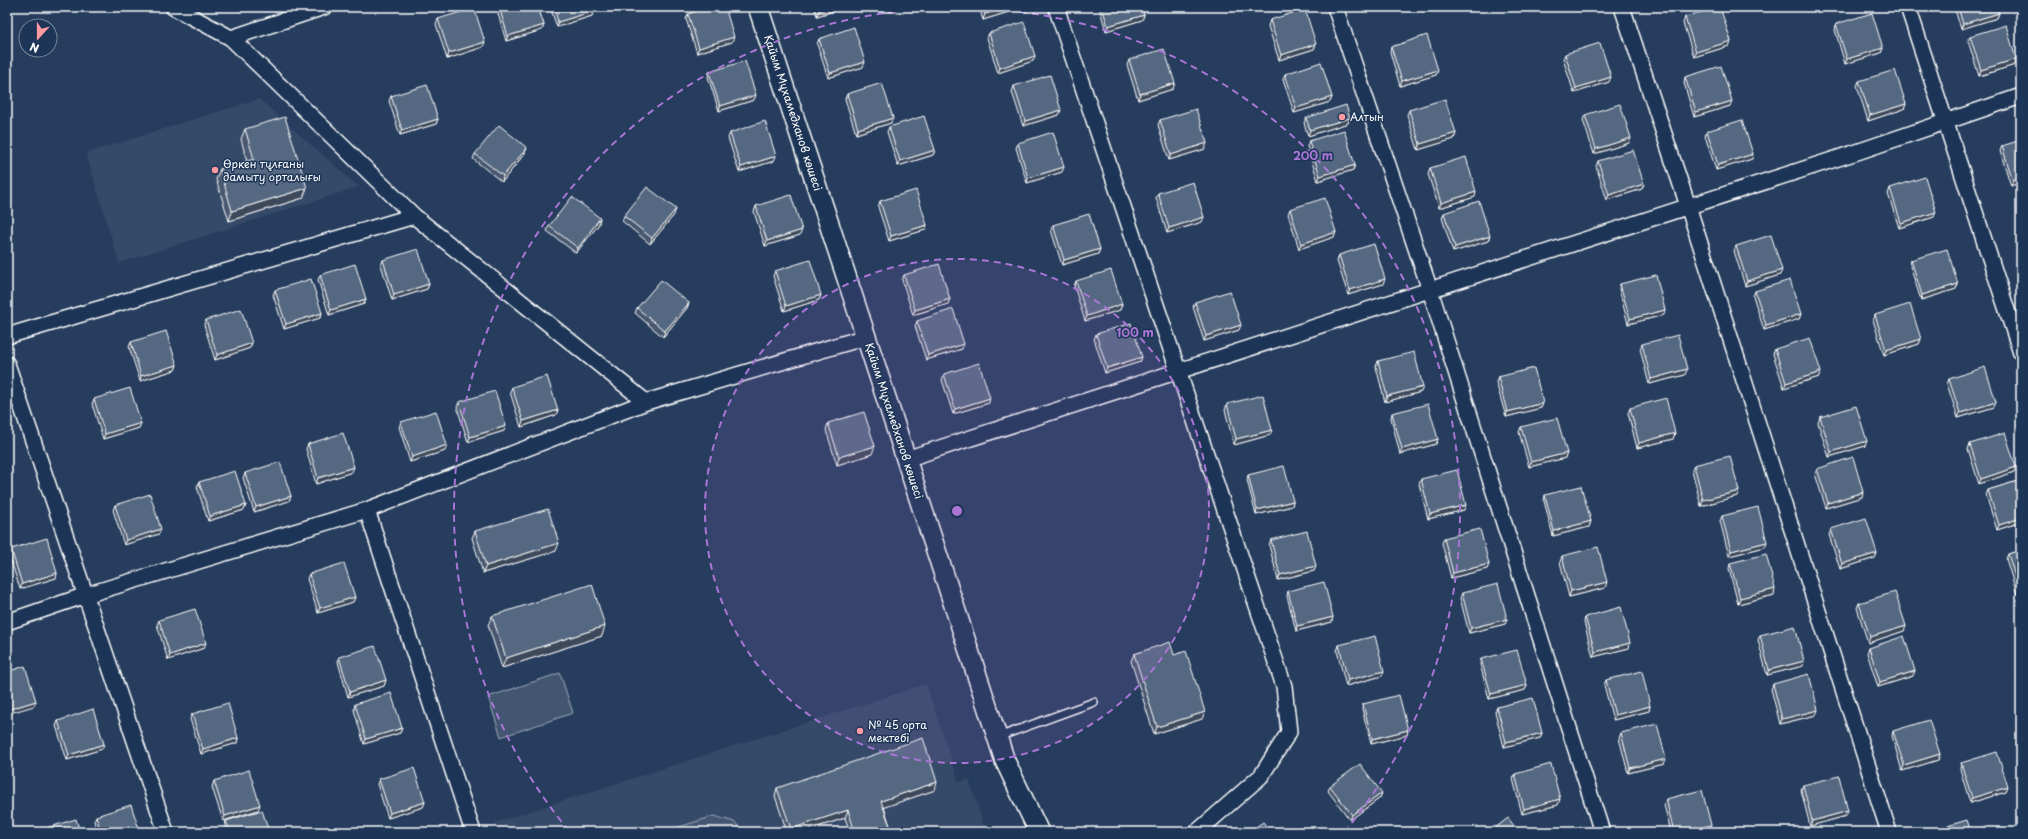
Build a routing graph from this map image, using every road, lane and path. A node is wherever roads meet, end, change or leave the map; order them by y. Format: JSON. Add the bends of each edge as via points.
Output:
{"nodes":[{"id":1,"x":173,"y":7,"type":"edge"},
{"id":2,"x":324,"y":7,"type":"edge"},
{"id":3,"x":758,"y":7,"type":"edge"},
{"id":4,"x":1056,"y":7,"type":"edge"},
{"id":5,"x":1335,"y":7,"type":"edge"},
{"id":6,"x":1622,"y":7,"type":"edge"},
{"id":7,"x":1908,"y":7,"type":"edge"},
{"id":8,"x":231,"y":38,"type":"junction"},
{"id":9,"x":2021,"y":96,"type":"edge"},
{"id":10,"x":1945,"y":122,"type":"junction"},
{"id":11,"x":1688,"y":206,"type":"junction"},
{"id":12,"x":414,"y":216,"type":"junction"},
{"id":13,"x":1430,"y":290,"type":"junction"},
{"id":14,"x":7,"y":336,"type":"edge"},
{"id":15,"x":866,"y":337,"type":"junction"},
{"id":16,"x":2021,"y":353,"type":"edge"},
{"id":17,"x":7,"y":364,"type":"edge"},
{"id":18,"x":1179,"y":371,"type":"junction"},
{"id":19,"x":646,"y":402,"type":"junction"},
{"id":20,"x":906,"y":459,"type":"junction"},
{"id":21,"x":367,"y":510,"type":"junction"},
{"id":22,"x":86,"y":595,"type":"junction"},
{"id":23,"x":7,"y":622,"type":"edge"},
{"id":24,"x":1094,"y":702,"type":"dead end"},
{"id":25,"x":997,"y":737,"type":"junction"},
{"id":26,"x":166,"y":832,"type":"edge"},
{"id":27,"x":473,"y":832,"type":"edge"},
{"id":28,"x":1039,"y":832,"type":"edge"},
{"id":29,"x":1197,"y":832,"type":"edge"},
{"id":30,"x":1602,"y":832,"type":"edge"},
{"id":31,"x":1889,"y":832,"type":"edge"}],
"edges":[{"from":1,"to":8,"type":"street"},
{"from":2,"to":8,"type":"street"},
{"from":3,"to":15,"type":"street","name":"Қайым Мұхамедханов көшесі"},
{"from":4,"to":18,"type":"street"},
{"from":5,"to":13,"type":"street"},
{"from":6,"to":11,"type":"street"},
{"from":7,"to":10,"type":"street"},
{"from":8,"to":12,"type":"street"},
{"from":9,"to":10,"type":"street"},
{"from":10,"to":11,"type":"street"},
{"from":10,"to":16,"type":"street"},
{"from":11,"to":13,"type":"street"},
{"from":11,"to":31,"type":"street"},
{"from":12,"to":14,"type":"street"},
{"from":12,"to":19,"type":"street"},
{"from":13,"to":18,"type":"street"},
{"from":13,"to":30,"type":"street"},
{"from":15,"to":19,"type":"street"},
{"from":15,"to":20,"type":"street","name":"Қайым Мұхамедханов көшесі"},
{"from":17,"to":22,"type":"street"},
{"from":18,"to":20,"type":"street"},
{"from":18,"to":29,"type":"street","via":[[1284,686],[1289,732],[1261,776]]},
{"from":19,"to":21,"type":"street"},
{"from":20,"to":25,"type":"street","name":"Қайым Мұхамедханов көшесі"},
{"from":21,"to":22,"type":"street"},
{"from":21,"to":27,"type":"street"},
{"from":22,"to":23,"type":"street"},
{"from":22,"to":26,"type":"street"},
{"from":24,"to":25,"type":"lane"},
{"from":25,"to":28,"type":"street","name":"Қайым Мұхамедханов көшесі","via":[[1005,761]]}]}
